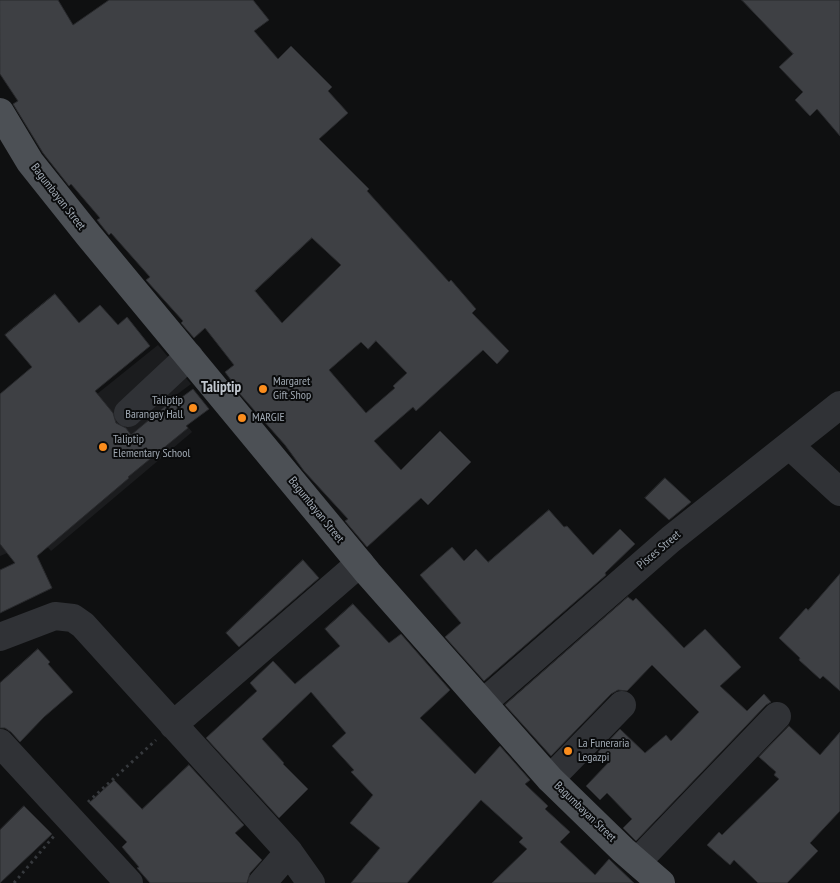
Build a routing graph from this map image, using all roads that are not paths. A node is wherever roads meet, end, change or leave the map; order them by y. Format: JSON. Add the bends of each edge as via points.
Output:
{"nodes":[{"id":1,"x":0,"y":112,"type":"edge"},
{"id":2,"x":190,"y":356,"type":"junction"},
{"id":3,"x":840,"y":405,"type":"edge"},
{"id":4,"x":128,"y":413,"type":"dead end"},
{"id":5,"x":790,"y":446,"type":"junction"},
{"id":6,"x":840,"y":492,"type":"edge"},
{"id":7,"x":360,"y":563,"type":"junction"},
{"id":8,"x":0,"y":637,"type":"edge"},
{"id":9,"x":483,"y":703,"type":"junction"},
{"id":10,"x":622,"y":705,"type":"dead end"},
{"id":11,"x":777,"y":716,"type":"dead end"},
{"id":12,"x":173,"y":725,"type":"junction"},
{"id":13,"x":0,"y":743,"type":"edge"},
{"id":14,"x":550,"y":779,"type":"junction"},
{"id":15,"x":289,"y":852,"type":"junction"},
{"id":16,"x":650,"y":876,"type":"edge"},
{"id":17,"x":129,"y":883,"type":"edge"},
{"id":18,"x":262,"y":883,"type":"edge"},
{"id":19,"x":311,"y":883,"type":"edge"}],
"edges":[{"from":1,"to":2,"type":"main road","name":"Bagumbayan Street","via":[[30,162]]},
{"from":2,"to":4,"type":"street"},
{"from":2,"to":7,"type":"main road","name":"Bagumbayan Street"},
{"from":3,"to":5,"type":"street","name":"Pisces Street"},
{"from":5,"to":6,"type":"street"},
{"from":5,"to":9,"type":"street","name":"Pisces Street","via":[[671,539]]},
{"from":7,"to":9,"type":"main road","name":"Bagumbayan Street"},
{"from":7,"to":12,"type":"street"},
{"from":8,"to":12,"type":"street","via":[[56,616],[73,618],[83,625]]},
{"from":9,"to":14,"type":"main road","name":"Bagumbayan Street"},
{"from":10,"to":14,"type":"street"},
{"from":11,"to":16,"type":"street"},
{"from":12,"to":15,"type":"street"},
{"from":13,"to":17,"type":"street"},
{"from":14,"to":16,"type":"main road","name":"Bagumbayan Street"},
{"from":15,"to":18,"type":"street"},
{"from":15,"to":19,"type":"street"}]}
